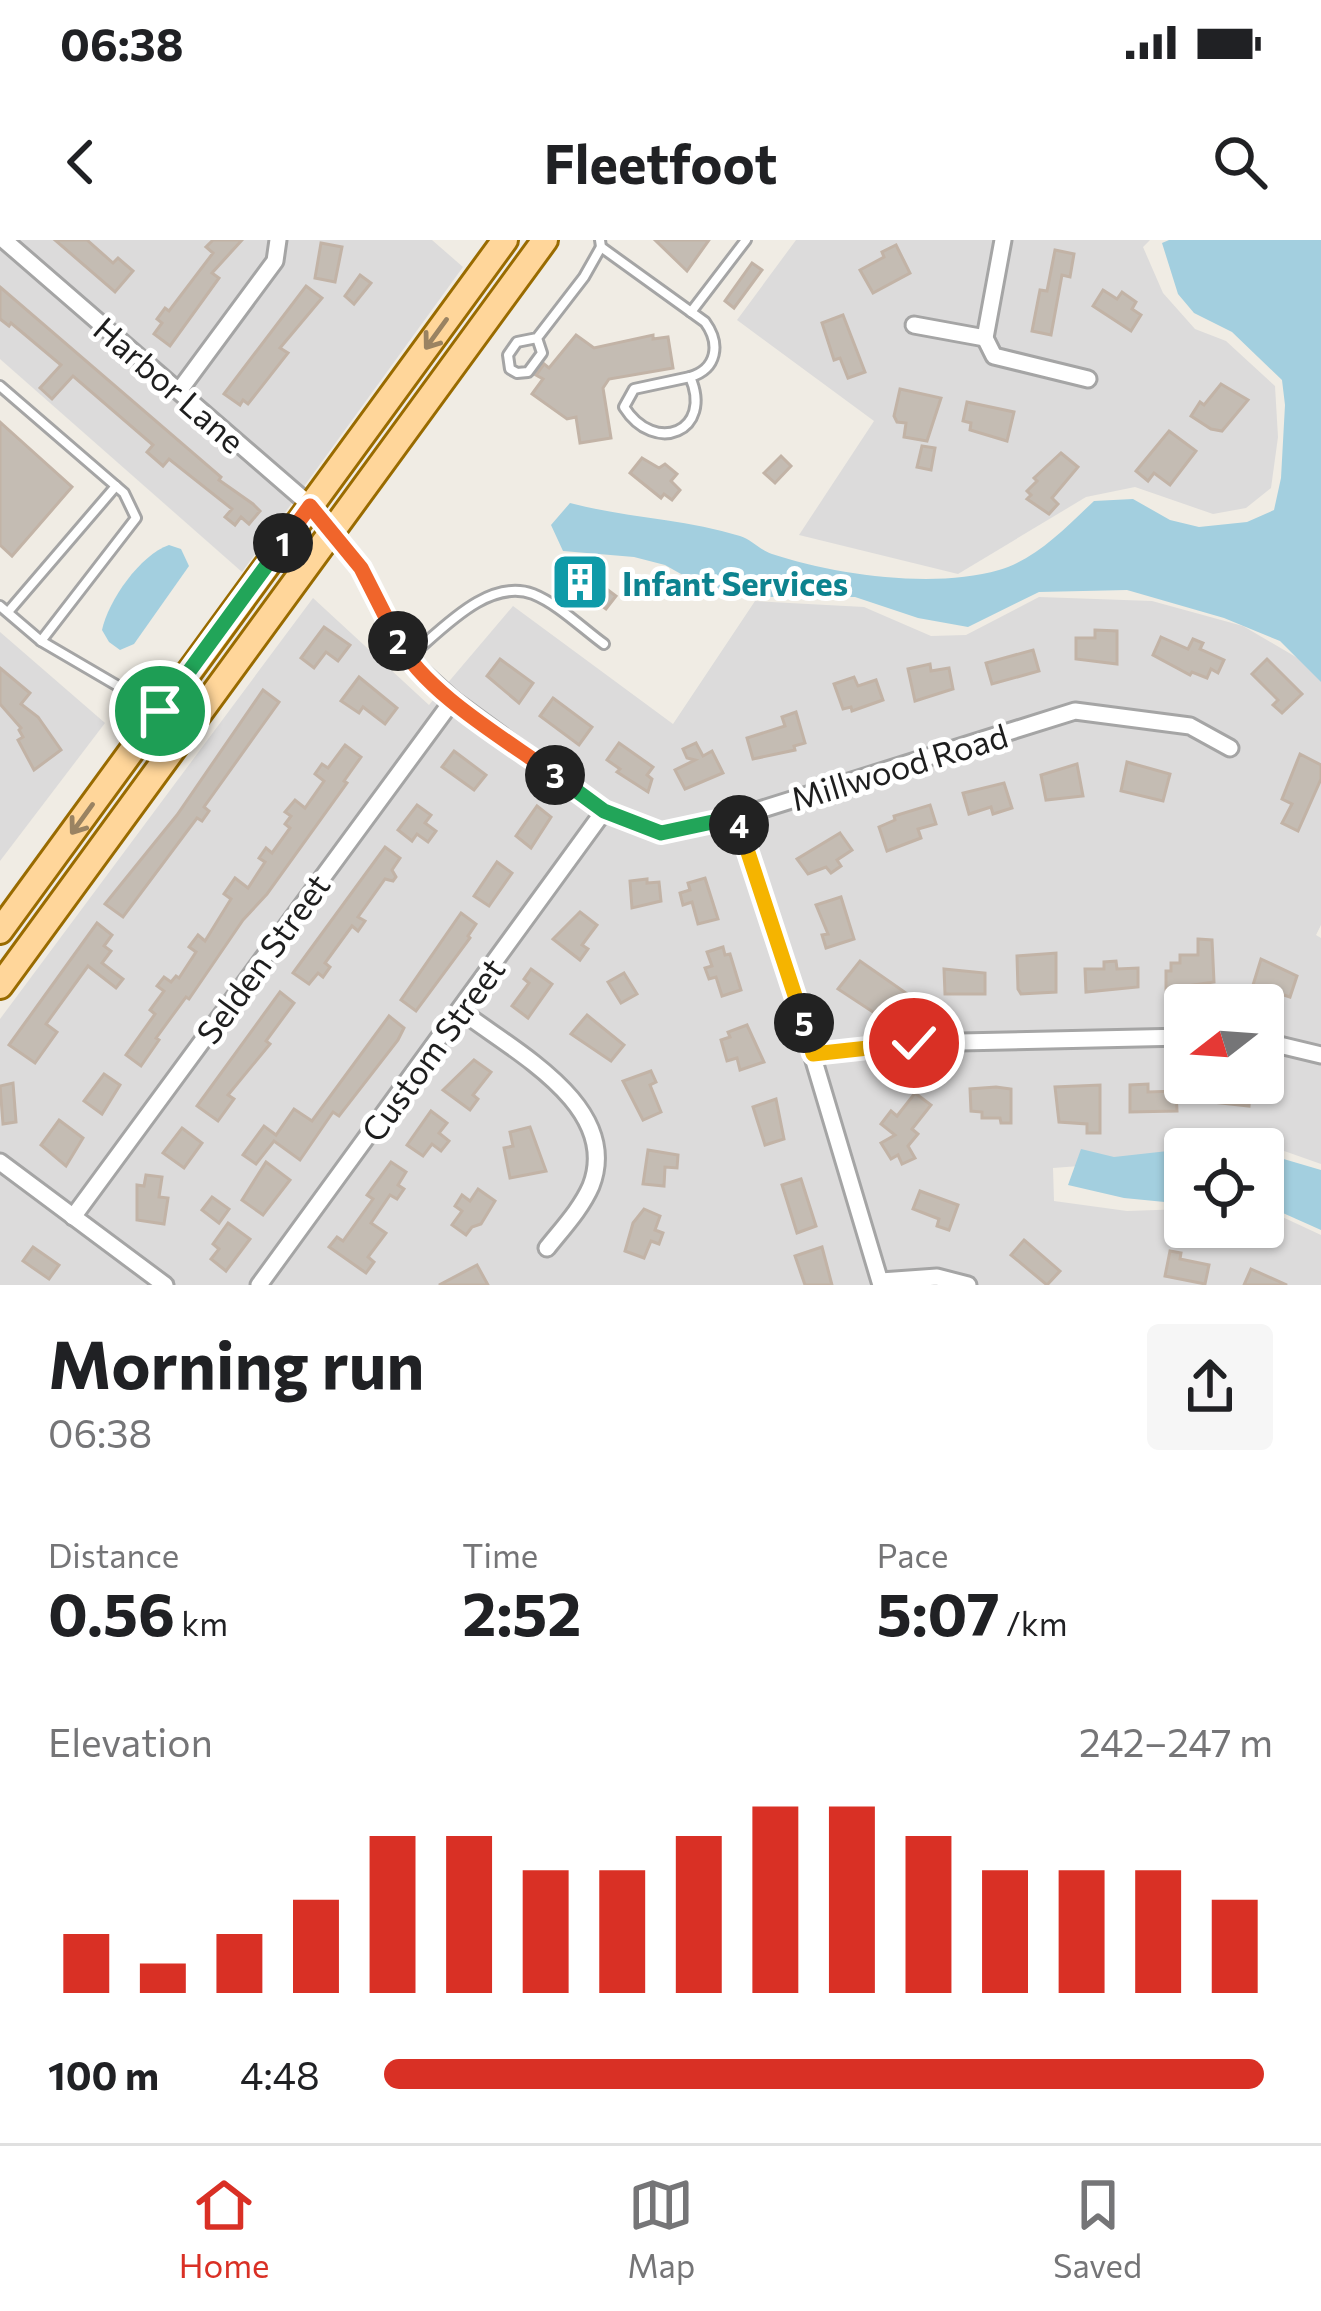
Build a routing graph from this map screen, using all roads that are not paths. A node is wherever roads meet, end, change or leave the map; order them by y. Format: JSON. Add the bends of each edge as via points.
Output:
{"nodes":[{"id":1,"x":4,"y":240,"type":"edge"},
{"id":2,"x":278,"y":240,"type":"edge"},
{"id":3,"x":505,"y":240,"type":"edge"},
{"id":4,"x":545,"y":240,"type":"edge"},
{"id":5,"x":1003,"y":240,"type":"edge"},
{"id":6,"x":741,"y":242,"type":"edge"},
{"id":7,"x":600,"y":244,"type":"edge"},
{"id":8,"x":692,"y":312,"type":"junction"},
{"id":9,"x":914,"y":325,"type":"dead end"},
{"id":10,"x":537,"y":338,"type":"junction"},
{"id":11,"x":985,"y":338,"type":"junction"},
{"id":12,"x":690,"y":377,"type":"junction"},
{"id":13,"x":1088,"y":379,"type":"dead end"},
{"id":14,"x":0,"y":386,"type":"edge"},
{"id":15,"x":179,"y":392,"type":"junction"},
{"id":16,"x":116,"y":486,"type":"junction"},
{"id":17,"x":310,"y":506,"type":"junction"},
{"id":18,"x":331,"y":532,"type":"junction"},
{"id":19,"x":4,"y":609,"type":"edge"},
{"id":20,"x":40,"y":640,"type":"junction"},
{"id":21,"x":604,"y":644,"type":"dead end"},
{"id":22,"x":407,"y":658,"type":"junction"},
{"id":23,"x":453,"y":700,"type":"junction"},
{"id":24,"x":160,"y":711,"type":"junction"},
{"id":25,"x":1230,"y":748,"type":"dead end"},
{"id":26,"x":604,"y":811,"type":"junction"},
{"id":27,"x":736,"y":817,"type":"junction"},
{"id":28,"x":0,"y":931,"type":"edge"},
{"id":29,"x":0,"y":986,"type":"edge"},
{"id":30,"x":460,"y":1010,"type":"junction"},
{"id":31,"x":1164,"y":1037,"type":"edge"},
{"id":32,"x":1284,"y":1046,"type":"edge"},
{"id":33,"x":813,"y":1054,"type":"junction"},
{"id":34,"x":1321,"y":1055,"type":"edge"},
{"id":35,"x":0,"y":1162,"type":"edge"},
{"id":36,"x":74,"y":1217,"type":"junction"},
{"id":37,"x":547,"y":1248,"type":"dead end"},
{"id":38,"x":881,"y":1283,"type":"edge"},
{"id":39,"x":165,"y":1285,"type":"edge"},
{"id":40,"x":259,"y":1285,"type":"edge"},
{"id":41,"x":968,"y":1285,"type":"edge"}],
"edges":[{"from":1,"to":15,"type":"street","name":"Harbor Lane"},
{"from":2,"to":15,"type":"street","via":[[275,261]]},
{"from":3,"to":17,"type":"main road","one_way":true},
{"from":4,"to":18,"type":"main road"},
{"from":5,"to":11,"type":"street"},
{"from":6,"to":8,"type":"lane"},
{"from":7,"to":8,"type":"lane"},
{"from":7,"to":10,"type":"lane"},
{"from":8,"to":12,"type":"lane","via":[[712,331],[716,350],[706,371]]},
{"from":9,"to":11,"type":"street"},
{"from":10,"to":10,"type":"lane","via":[[517,342],[510,369],[528,372],[542,352]]},
{"from":11,"to":13,"type":"street","via":[[994,356]]},
{"from":12,"to":12,"type":"lane","via":[[694,410],[677,433],[645,429],[624,407],[634,389]]},
{"from":14,"to":16,"type":"lane"},
{"from":15,"to":17,"type":"street","name":"Harbor Lane"},
{"from":16,"to":19,"type":"lane"},
{"from":16,"to":20,"type":"lane","via":[[136,518]]},
{"from":17,"to":18,"type":"street","name":"Harbor Lane"},
{"from":17,"to":24,"type":"main road"},
{"from":18,"to":22,"type":"street","name":"Millwood Road","via":[[361,568]]},
{"from":18,"to":29,"type":"main road"},
{"from":19,"to":20,"type":"lane"},
{"from":20,"to":24,"type":"lane"},
{"from":21,"to":22,"type":"lane","via":[[517,590],[486,598]]},
{"from":22,"to":23,"type":"street","name":"Millwood Road"},
{"from":23,"to":26,"type":"street","name":"Millwood Road"},
{"from":23,"to":36,"type":"street","name":"Selden Street"},
{"from":24,"to":28,"type":"main road","one_way":true},
{"from":25,"to":27,"type":"street","name":"Millwood Road","via":[[1190,726],[1075,711]]},
{"from":26,"to":27,"type":"street","name":"Millwood Road","via":[[661,833]]},
{"from":26,"to":30,"type":"street","name":"Custom Street"},
{"from":27,"to":33,"type":"street"},
{"from":30,"to":37,"type":"street","via":[[564,1090],[590,1121],[597,1153],[590,1186]]},
{"from":30,"to":40,"type":"street","name":"Custom Street"},
{"from":31,"to":33,"type":"street"},
{"from":32,"to":34,"type":"street"},
{"from":33,"to":38,"type":"street"},
{"from":35,"to":36,"type":"street"},
{"from":36,"to":39,"type":"street"},
{"from":38,"to":41,"type":"street","via":[[937,1277]]}]}
